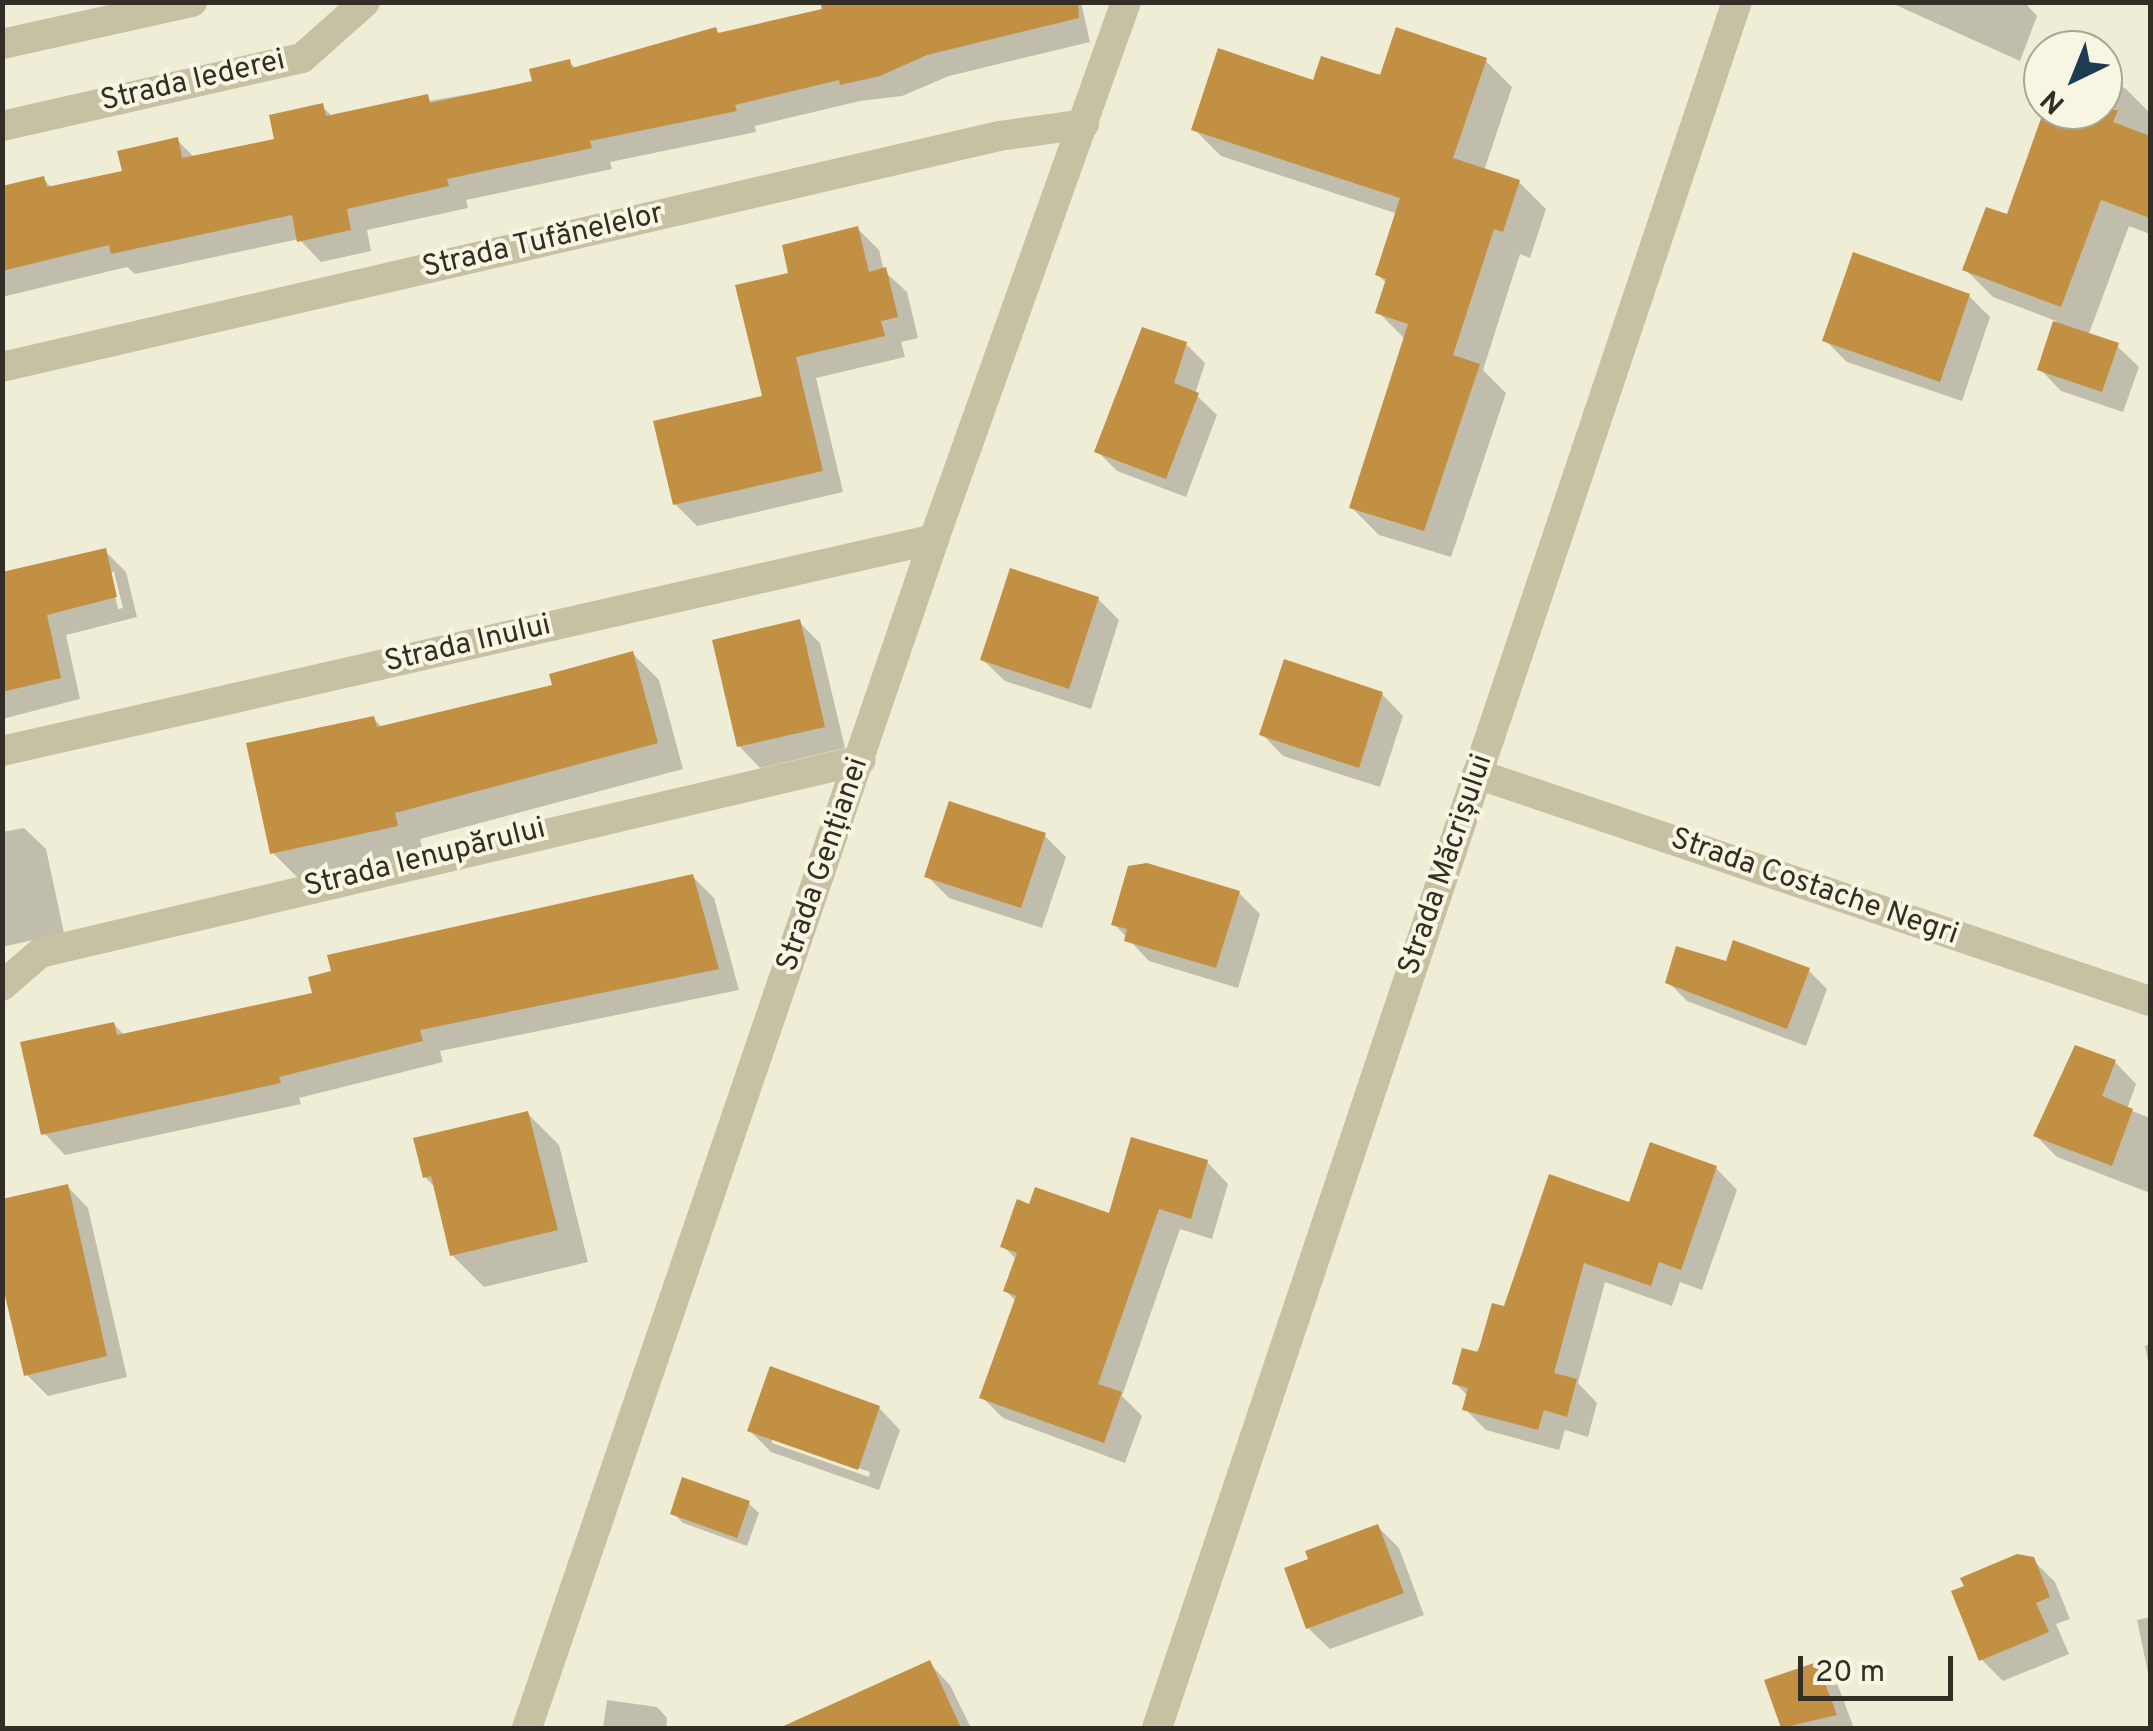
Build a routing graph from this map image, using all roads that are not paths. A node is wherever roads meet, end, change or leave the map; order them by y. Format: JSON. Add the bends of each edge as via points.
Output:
{"nodes":[{"id":1,"x":192,"y":2,"type":"edge"},
{"id":2,"x":365,"y":2,"type":"edge"},
{"id":3,"x":1126,"y":2,"type":"edge"},
{"id":4,"x":1737,"y":2,"type":"edge"},
{"id":5,"x":2,"y":44,"type":"edge"},
{"id":6,"x":1084,"y":124,"type":"junction"},
{"id":7,"x":2,"y":126,"type":"edge"},
{"id":8,"x":2,"y":367,"type":"edge"},
{"id":9,"x":934,"y":539,"type":"junction"},
{"id":10,"x":2,"y":750,"type":"edge"},
{"id":11,"x":861,"y":760,"type":"junction"},
{"id":12,"x":1477,"y":774,"type":"junction"},
{"id":13,"x":2,"y":986,"type":"edge"},
{"id":14,"x":2150,"y":1001,"type":"edge"},
{"id":15,"x":526,"y":1728,"type":"edge"},
{"id":16,"x":1157,"y":1728,"type":"edge"}],
"edges":[{"from":1,"to":5,"type":"street"},
{"from":2,"to":7,"type":"street","name":"Strada Iederei","via":[[302,58]]},
{"from":3,"to":6,"type":"street","name":"Strada Gențianei"},
{"from":4,"to":12,"type":"street","name":"Strada Măcrișului"},
{"from":6,"to":8,"type":"street","name":"Strada Tufănelelor","via":[[1000,136]]},
{"from":6,"to":9,"type":"street","name":"Strada Gențianei"},
{"from":9,"to":10,"type":"street","name":"Strada Inului"},
{"from":9,"to":11,"type":"street","name":"Strada Gențianei"},
{"from":11,"to":13,"type":"street","name":"Strada Ienupărului","via":[[40,953]]},
{"from":11,"to":15,"type":"street","name":"Strada Gențianei"},
{"from":12,"to":14,"type":"street","name":"Strada Costache Negri"},
{"from":12,"to":16,"type":"street","name":"Strada Măcrișului"}]}
